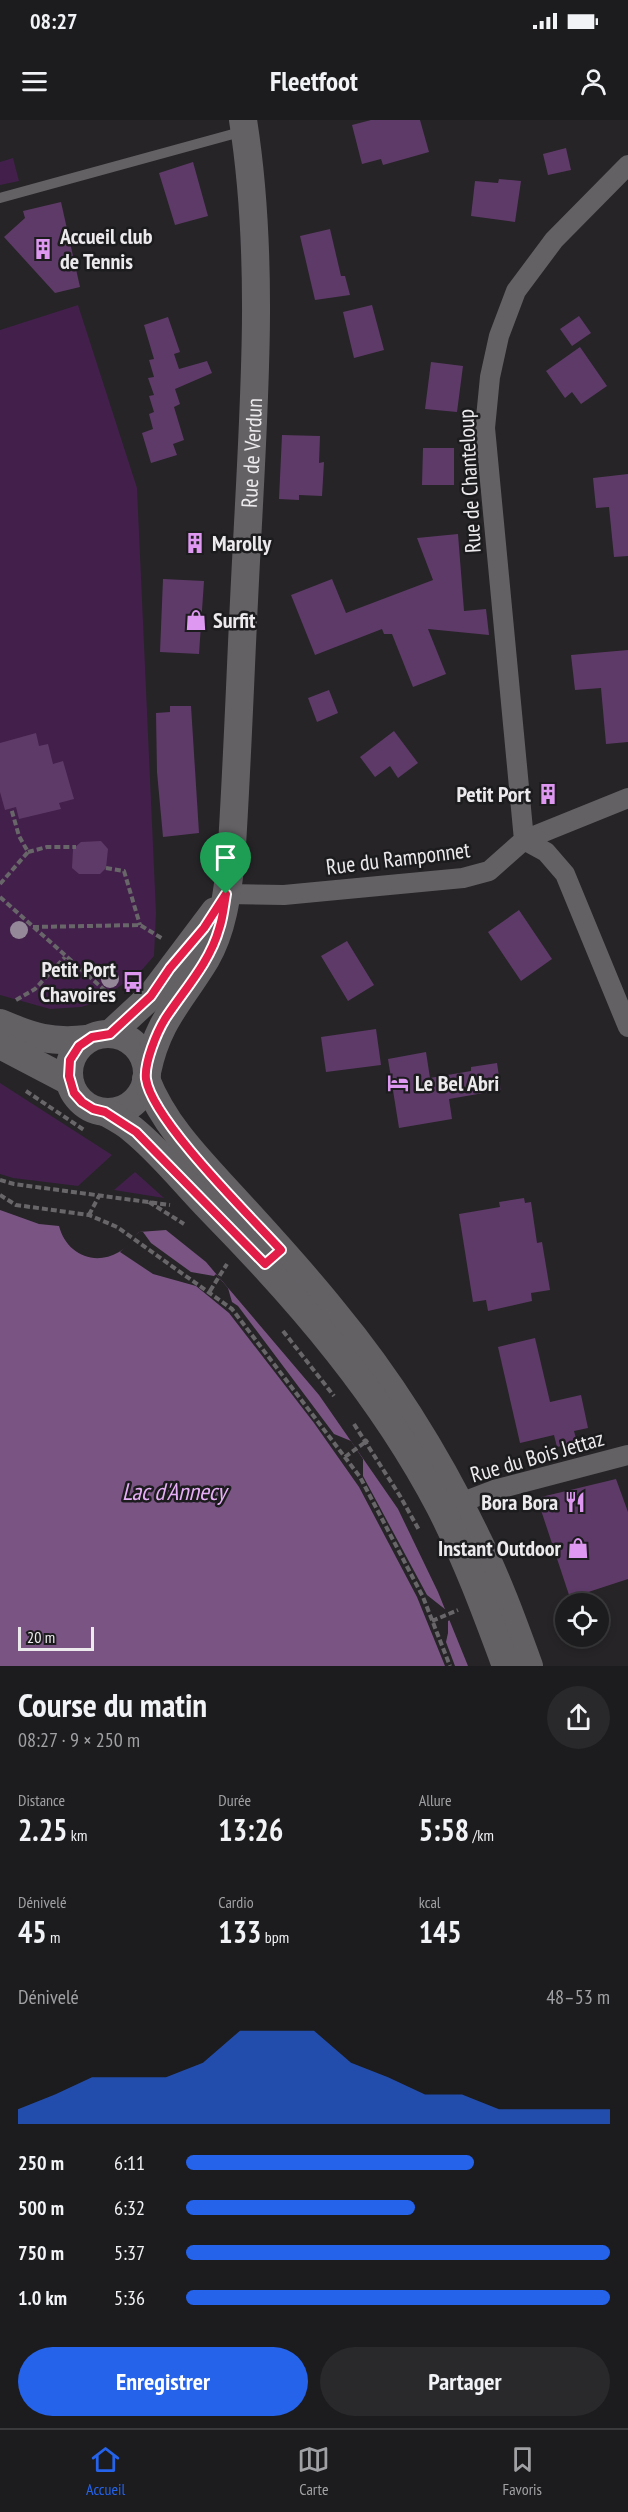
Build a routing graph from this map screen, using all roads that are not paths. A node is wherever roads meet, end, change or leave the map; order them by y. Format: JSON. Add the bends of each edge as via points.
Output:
{"nodes":[{"id":1,"x":244,"y":126,"type":"edge"},
{"id":2,"x":628,"y":165,"type":"edge"},
{"id":3,"x":0,"y":198,"type":"edge"},
{"id":4,"x":628,"y":798,"type":"edge"},
{"id":5,"x":524,"y":840,"type":"junction"},
{"id":6,"x":226,"y":894,"type":"junction"},
{"id":7,"x":4,"y":1014,"type":"edge"},
{"id":8,"x":628,"y":1027,"type":"edge"},
{"id":9,"x":98,"y":1037,"type":"junction"},
{"id":10,"x":0,"y":1045,"type":"edge"},
{"id":11,"x":146,"y":1076,"type":"junction"},
{"id":12,"x":69,"y":1081,"type":"junction"},
{"id":13,"x":99,"y":1124,"type":"junction"},
{"id":14,"x":273,"y":1257,"type":"junction"},
{"id":15,"x":628,"y":1455,"type":"edge"},
{"id":16,"x":460,"y":1503,"type":"junction"},
{"id":17,"x":506,"y":1666,"type":"edge"},
{"id":18,"x":529,"y":1666,"type":"edge"}],
"edges":[{"from":1,"to":3,"type":"lane"},
{"from":1,"to":6,"type":"main road","name":"Rue de Verdun","via":[[256,282],[254,404],[233,834]]},
{"from":2,"to":5,"type":"street","name":"Rue de Chanteloup","via":[[554,240],[516,291],[499,336],[490,376],[485,428]]},
{"from":4,"to":5,"type":"street","name":"Rue du Ramponnet"},
{"from":5,"to":6,"type":"street","name":"Rue du Ramponnet","via":[[489,871],[463,878],[284,895]]},
{"from":5,"to":8,"type":"street","via":[[546,852],[565,874]]},
{"from":6,"to":9,"type":"main road","name":"Rue de Verdun","via":[[151,996]]},
{"from":6,"to":11,"type":"main road","name":"Rue de Verdun","via":[[219,930],[206,959],[159,1031]]},
{"from":7,"to":9,"type":"main road","via":[[45,1040],[67,1042]]},
{"from":9,"to":11,"type":"main road","via":[[122,1037],[134,1044],[142,1055]]},
{"from":9,"to":12,"type":"main road","via":[[79,1046],[70,1060]]},
{"from":10,"to":12,"type":"main road"},
{"from":11,"to":13,"type":"main road","via":[[142,1091],[129,1105]]},
{"from":11,"to":14,"type":"main road","via":[[156,1102],[180,1137]]},
{"from":12,"to":13,"type":"main road","via":[[74,1093],[93,1109]]},
{"from":13,"to":14,"type":"main road","via":[[141,1137]]},
{"from":14,"to":16,"type":"main road","via":[[333,1311],[378,1368]]},
{"from":14,"to":17,"type":"main road","via":[[301,1305],[396,1433],[449,1526],[482,1599]]},
{"from":15,"to":16,"type":"street","name":"Rue du Bois Jettaz","via":[[494,1490]]},
{"from":16,"to":18,"type":"main road"}]}
